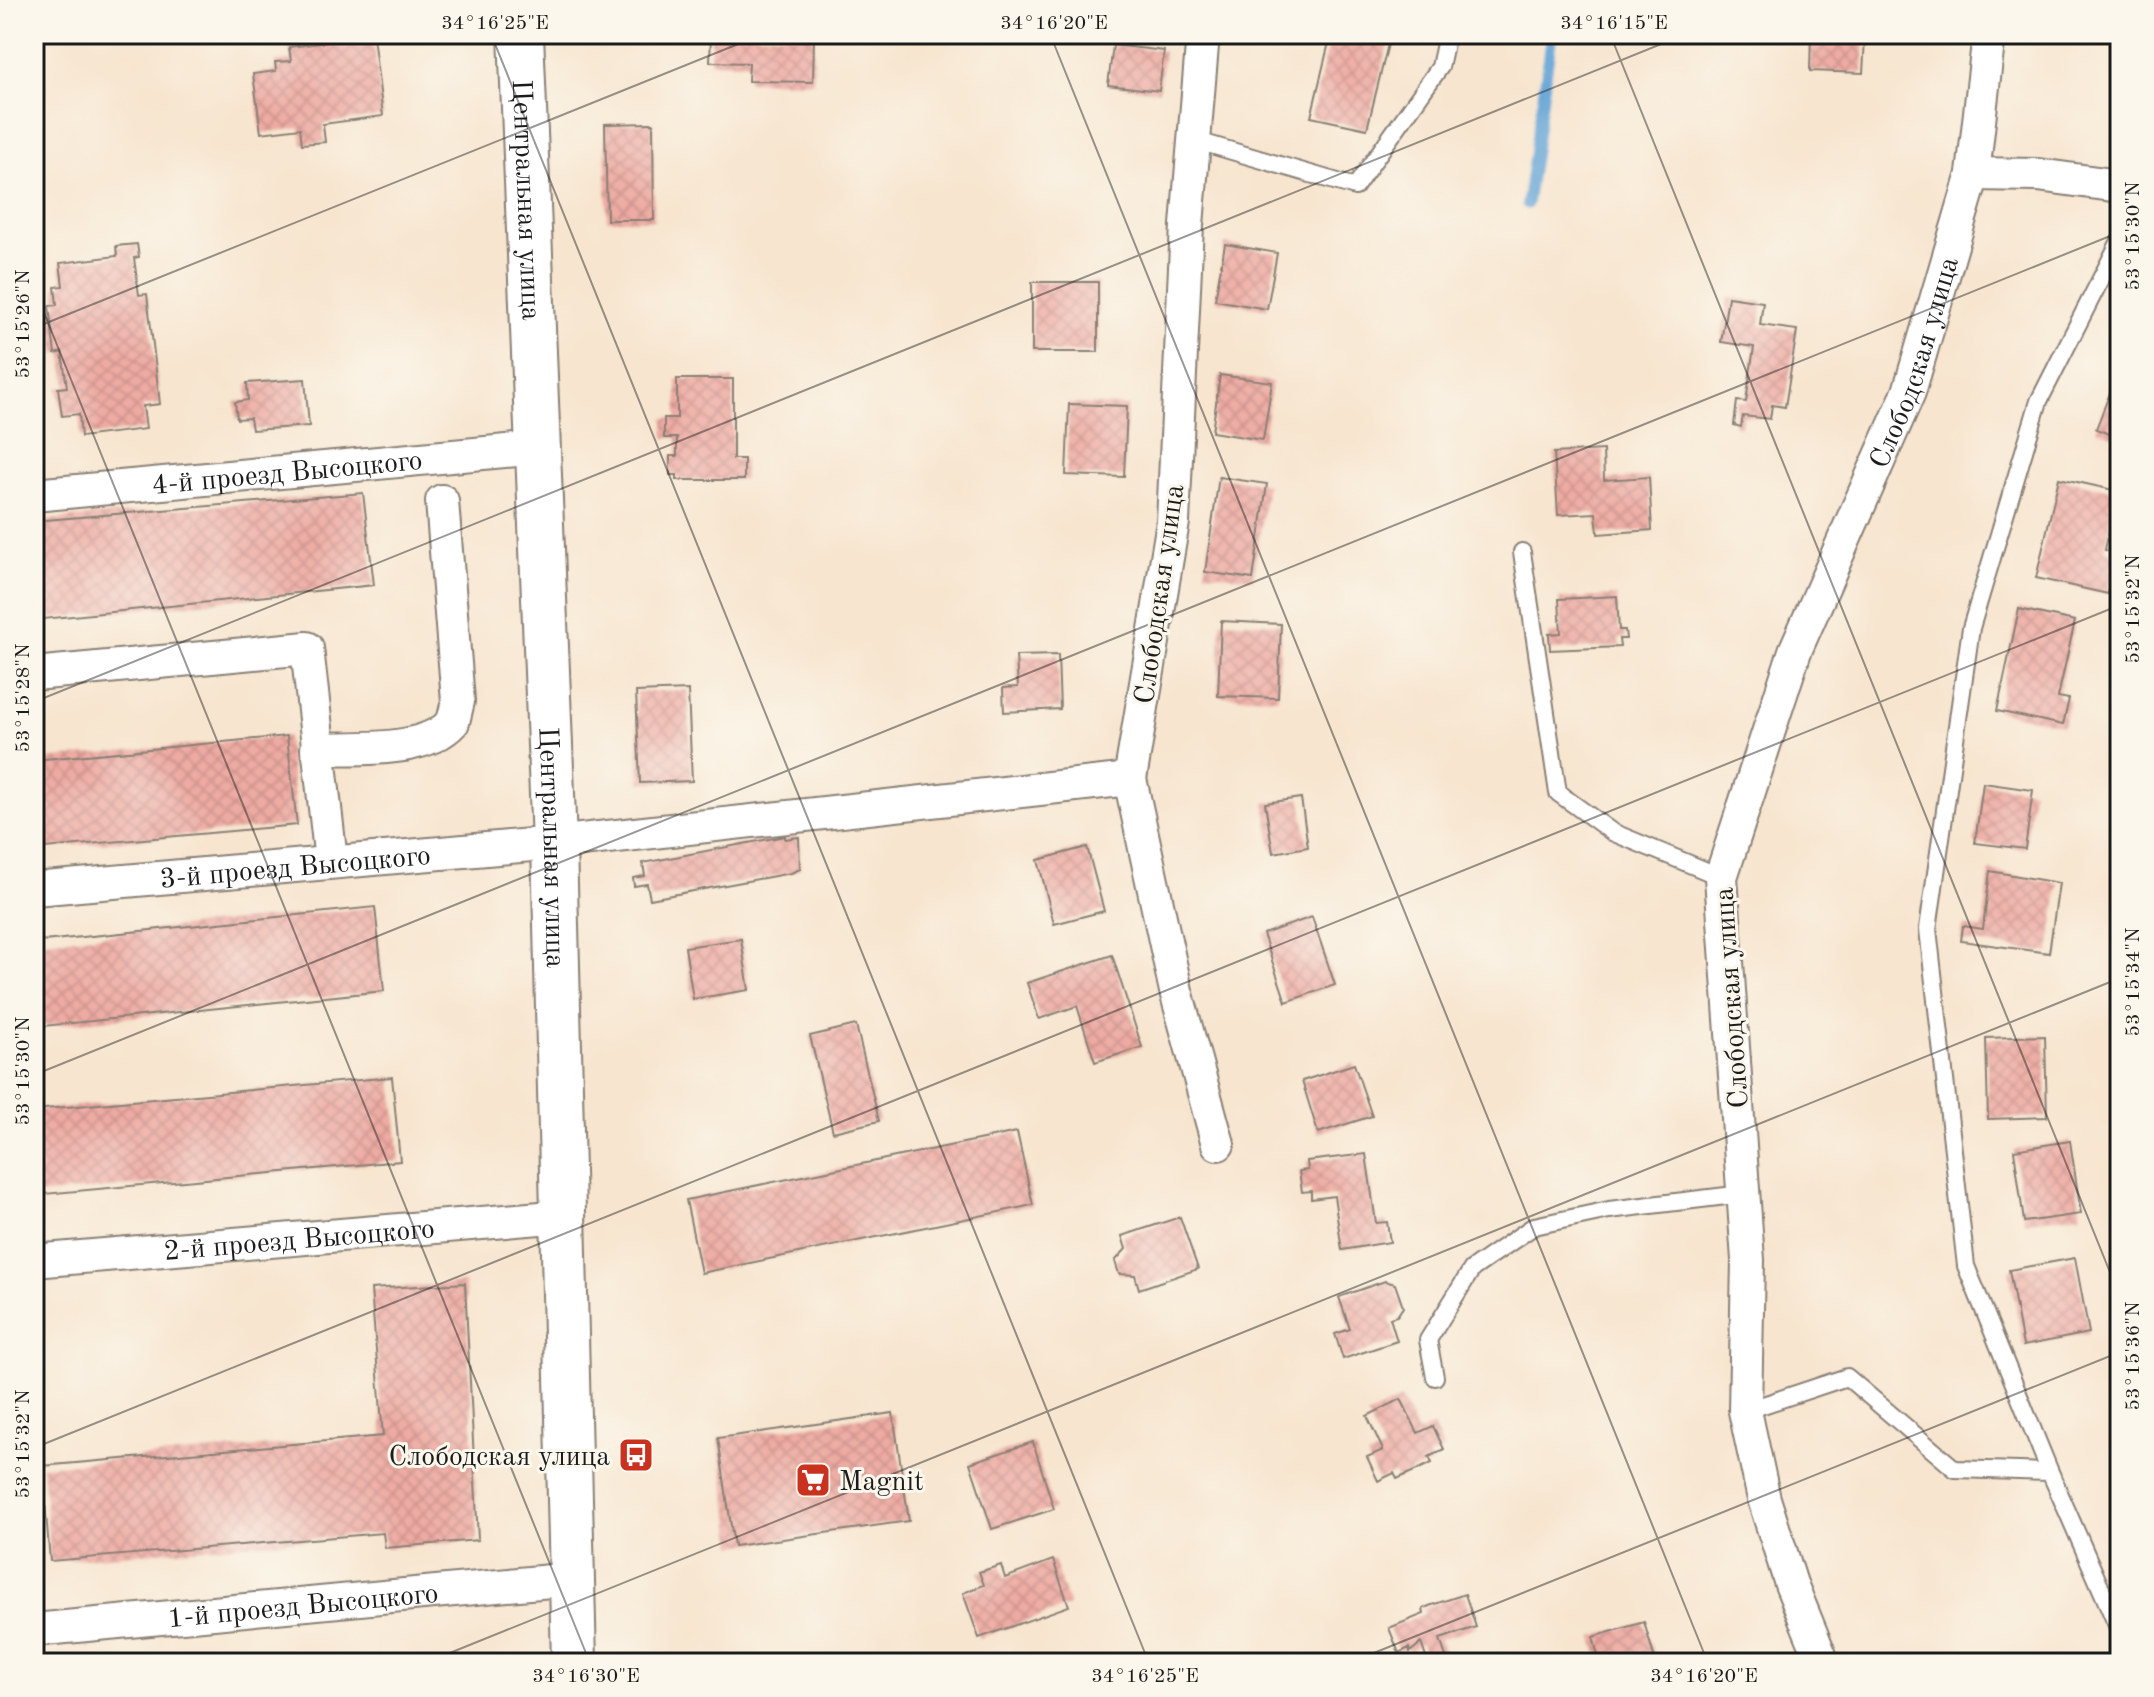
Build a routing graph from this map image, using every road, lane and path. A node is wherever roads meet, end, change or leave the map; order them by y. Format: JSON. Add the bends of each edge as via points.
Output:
{"nodes":[{"id":1,"x":521,"y":34,"type":"edge"},
{"id":2,"x":1203,"y":34,"type":"edge"},
{"id":3,"x":1447,"y":34,"type":"edge"},
{"id":4,"x":1989,"y":34,"type":"edge"},
{"id":5,"x":1194,"y":140,"type":"junction"},
{"id":6,"x":1973,"y":174,"type":"junction"},
{"id":7,"x":2120,"y":186,"type":"edge"},
{"id":8,"x":2120,"y":241,"type":"edge"},
{"id":9,"x":538,"y":448,"type":"junction"},
{"id":10,"x":34,"y":495,"type":"edge"},
{"id":11,"x":442,"y":501,"type":"dead end"},
{"id":12,"x":1522,"y":552,"type":"dead end"},
{"id":13,"x":34,"y":674,"type":"edge"},
{"id":14,"x":317,"y":749,"type":"junction"},
{"id":15,"x":1130,"y":779,"type":"junction"},
{"id":16,"x":554,"y":843,"type":"junction"},
{"id":17,"x":331,"y":861,"type":"junction"},
{"id":18,"x":1721,"y":877,"type":"junction"},
{"id":19,"x":34,"y":889,"type":"edge"},
{"id":20,"x":1218,"y":1144,"type":"dead end"},
{"id":21,"x":1743,"y":1194,"type":"junction"},
{"id":22,"x":564,"y":1216,"type":"junction"},
{"id":23,"x":34,"y":1261,"type":"edge"},
{"id":24,"x":1435,"y":1377,"type":"dead end"},
{"id":25,"x":1745,"y":1411,"type":"junction"},
{"id":26,"x":2050,"y":1472,"type":"junction"},
{"id":27,"x":572,"y":1579,"type":"junction"},
{"id":28,"x":34,"y":1630,"type":"edge"},
{"id":29,"x":2120,"y":1632,"type":"edge"},
{"id":30,"x":574,"y":1663,"type":"edge"},
{"id":31,"x":1823,"y":1663,"type":"edge"}],
"edges":[{"from":1,"to":9,"type":"street","name":"Центральная улица"},
{"from":2,"to":5,"type":"street","name":"Слободская улица"},
{"from":3,"to":5,"type":"lane","via":[[1440,67],[1355,187]]},
{"from":4,"to":6,"type":"street","name":"Слободская улица"},
{"from":5,"to":15,"type":"street","name":"Слободская улица","via":[[1173,522]]},
{"from":6,"to":7,"type":"street","via":[[2038,175]]},
{"from":6,"to":18,"type":"street","name":"Слободская улица","via":[[1909,392],[1795,651]]},
{"from":8,"to":26,"type":"lane","via":[[2039,401],[1971,628],[1928,929],[1966,1266]]},
{"from":9,"to":10,"type":"street","name":"4-й проезд Высоцкого"},
{"from":9,"to":16,"type":"street","name":"Центральная улица"},
{"from":11,"to":14,"type":"street","via":[[458,701],[453,722],[432,738]]},
{"from":12,"to":18,"type":"lane","via":[[1558,793],[1612,832]]},
{"from":13,"to":14,"type":"street","via":[[307,648]]},
{"from":14,"to":17,"type":"street"},
{"from":15,"to":16,"type":"street","name":"3-й проезд Высоцкого"},
{"from":15,"to":20,"type":"street","name":"Слободская улица","via":[[1176,991]]},
{"from":16,"to":17,"type":"street","name":"3-й проезд Высоцкого"},
{"from":16,"to":22,"type":"street","name":"Центральная улица"},
{"from":17,"to":19,"type":"street","name":"3-й проезд Высоцкого"},
{"from":18,"to":21,"type":"street","name":"Слободская улица"},
{"from":21,"to":24,"type":"lane","via":[[1609,1210],[1534,1226],[1472,1269],[1428,1340]]},
{"from":21,"to":25,"type":"street","name":"Слободская улица","via":[[1748,1260]]},
{"from":22,"to":23,"type":"street","name":"2-й проезд Высоцкого"},
{"from":22,"to":27,"type":"street","name":"Центральная улица"},
{"from":25,"to":26,"type":"lane","via":[[1847,1377],[1955,1469]]},
{"from":25,"to":31,"type":"street","name":"Слободская улица","via":[[1764,1499]]},
{"from":26,"to":29,"type":"lane"},
{"from":27,"to":28,"type":"street","name":"1-й проезд Высоцкого"},
{"from":27,"to":30,"type":"street","name":"Центральная улица"}]}
